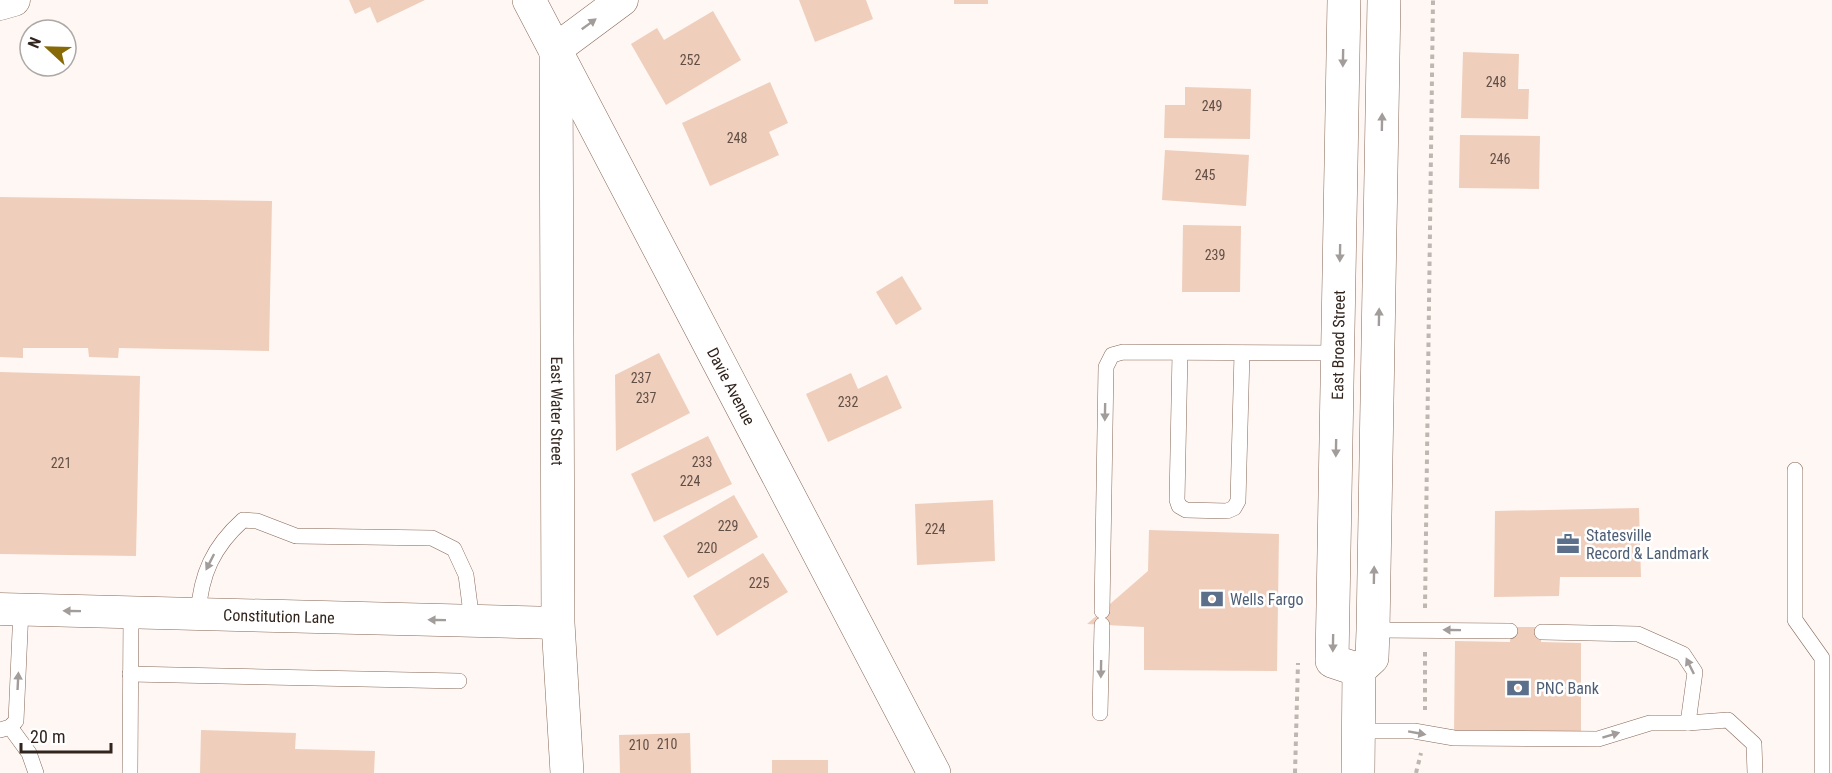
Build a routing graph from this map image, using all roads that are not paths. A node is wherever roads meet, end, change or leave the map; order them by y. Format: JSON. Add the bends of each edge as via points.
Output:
{"nodes":[{"id":1,"x":14,"y":0,"type":"edge"},
{"id":2,"x":529,"y":0,"type":"edge"},
{"id":3,"x":622,"y":0,"type":"edge"},
{"id":4,"x":1344,"y":0,"type":"edge"},
{"id":5,"x":1384,"y":0,"type":"edge"},
{"id":6,"x":0,"y":4,"type":"edge"},
{"id":7,"x":556,"y":49,"type":"junction"},
{"id":8,"x":1180,"y":353,"type":"junction"},
{"id":9,"x":1242,"y":353,"type":"junction"},
{"id":10,"x":1338,"y":353,"type":"junction"},
{"id":11,"x":1378,"y":353,"type":"junction"},
{"id":12,"x":1795,"y":470,"type":"dead end"},
{"id":13,"x":10,"y":609,"type":"edge"},
{"id":14,"x":131,"y":612,"type":"junction"},
{"id":15,"x":198,"y":614,"type":"junction"},
{"id":16,"x":472,"y":621,"type":"junction"},
{"id":17,"x":558,"y":623,"type":"junction"},
{"id":18,"x":1373,"y":630,"type":"junction"},
{"id":19,"x":1510,"y":631,"type":"dead end"},
{"id":20,"x":1542,"y":632,"type":"dead end"},
{"id":21,"x":1359,"y":670,"type":"junction"},
{"id":22,"x":130,"y":674,"type":"junction"},
{"id":23,"x":459,"y":681,"type":"dead end"},
{"id":24,"x":1100,"y":713,"type":"dead end"},
{"id":25,"x":1688,"y":723,"type":"junction"},
{"id":26,"x":5,"y":728,"type":"edge"},
{"id":27,"x":1359,"y":731,"type":"junction"},
{"id":28,"x":36,"y":773,"type":"edge"},
{"id":29,"x":130,"y":773,"type":"edge"},
{"id":30,"x":567,"y":773,"type":"edge"},
{"id":31,"x":934,"y":773,"type":"edge"},
{"id":32,"x":1358,"y":773,"type":"edge"},
{"id":33,"x":1755,"y":773,"type":"edge"},
{"id":34,"x":1822,"y":773,"type":"edge"}],
"edges":[{"from":1,"to":6,"type":"street"},
{"from":2,"to":7,"type":"main road","name":"Davie Avenue"},
{"from":7,"to":3,"type":"street","one_way":true},
{"from":4,"to":10,"type":"main road","name":"East Broad Street","one_way":true},
{"from":11,"to":5,"type":"main road","one_way":true},
{"from":7,"to":17,"type":"main road","name":"East Water Street"},
{"from":7,"to":31,"type":"main road","name":"Davie Avenue"},
{"from":8,"to":9,"type":"lane"},
{"from":8,"to":9,"type":"lane","via":[[1177,500],[1186,510],[1227,511],[1238,501]]},
{"from":8,"to":24,"type":"lane","one_way":true,"via":[[1123,352],[1112,355],[1106,367]]},
{"from":9,"to":10,"type":"lane"},
{"from":10,"to":11,"type":"main road"},
{"from":10,"to":21,"type":"main road","name":"East Broad Street","one_way":true,"via":[[1332,661]]},
{"from":18,"to":11,"type":"main road","one_way":true},
{"from":12,"to":34,"type":"lane","via":[[1795,620],[1822,658]]},
{"from":14,"to":13,"type":"street","name":"Constitution Lane","one_way":true},
{"from":26,"to":13,"type":"lane","one_way":true,"via":[[16,721]]},
{"from":14,"to":15,"type":"street","name":"Constitution Lane"},
{"from":14,"to":22,"type":"lane"},
{"from":16,"to":15,"type":"street","name":"Constitution Lane","one_way":true},
{"from":16,"to":15,"type":"lane","one_way":true,"via":[[466,574],[454,549],[432,538],[296,536],[257,521],[243,520],[216,551],[205,573]]},
{"from":16,"to":17,"type":"street","name":"Constitution Lane"},
{"from":17,"to":30,"type":"main road","name":"East Water Street"},
{"from":19,"to":18,"type":"lane","one_way":true},
{"from":18,"to":21,"type":"main road","via":[[1372,658]]},
{"from":25,"to":20,"type":"lane","one_way":true,"via":[[1695,672],[1683,654],[1638,634]]},
{"from":21,"to":27,"type":"main road"},
{"from":22,"to":23,"type":"lane"},
{"from":22,"to":29,"type":"lane"},
{"from":27,"to":25,"type":"lane","one_way":true,"via":[[1414,731],[1454,738],[1598,739],[1650,723]]},
{"from":25,"to":33,"type":"lane","via":[[1728,720],[1754,744]]},
{"from":26,"to":28,"type":"lane","via":[[29,753]]},
{"from":27,"to":32,"type":"main road"}]}
